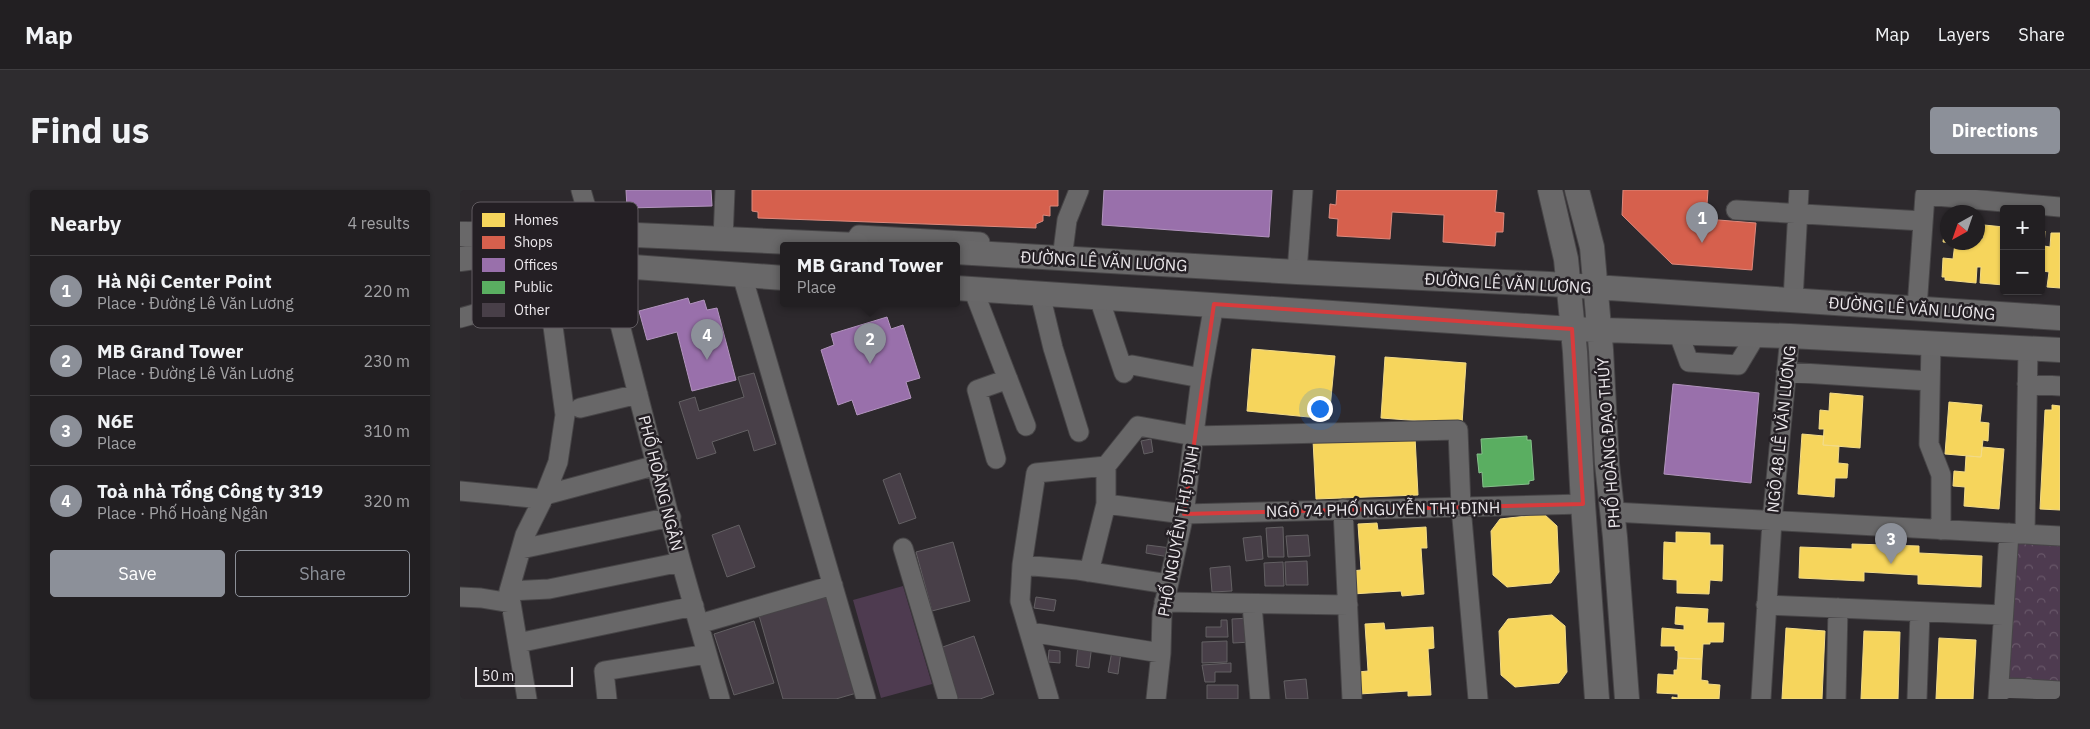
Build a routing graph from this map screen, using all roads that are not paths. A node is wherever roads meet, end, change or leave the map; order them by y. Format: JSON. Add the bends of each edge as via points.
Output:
{"nodes":[{"id":1,"x":725,"y":190,"type":"edge"},
{"id":2,"x":1079,"y":190,"type":"edge"},
{"id":3,"x":1303,"y":190,"type":"edge"},
{"id":4,"x":1550,"y":190,"type":"edge"},
{"id":5,"x":1577,"y":190,"type":"edge"},
{"id":6,"x":1799,"y":190,"type":"edge"},
{"id":7,"x":2060,"y":207,"type":"edge"},
{"id":8,"x":1736,"y":210,"type":"dead end"},
{"id":9,"x":1798,"y":213,"type":"junction"},
{"id":10,"x":1923,"y":221,"type":"junction"},
{"id":11,"x":638,"y":235,"type":"edge"},
{"id":12,"x":724,"y":239,"type":"junction"},
{"id":13,"x":788,"y":242,"type":"edge"},
{"id":14,"x":854,"y":242,"type":"edge"},
{"id":15,"x":960,"y":252,"type":"edge"},
{"id":16,"x":1023,"y":256,"type":"junction"},
{"id":17,"x":1062,"y":259,"type":"junction"},
{"id":18,"x":638,"y":268,"type":"edge"},
{"id":19,"x":1297,"y":272,"type":"junction"},
{"id":20,"x":742,"y":275,"type":"junction"},
{"id":21,"x":780,"y":278,"type":"edge"},
{"id":22,"x":1567,"y":286,"type":"junction"},
{"id":23,"x":964,"y":288,"type":"edge"},
{"id":24,"x":1596,"y":288,"type":"junction"},
{"id":25,"x":1040,"y":294,"type":"junction"},
{"id":26,"x":1064,"y":296,"type":"junction"},
{"id":27,"x":1918,"y":297,"type":"junction"},
{"id":28,"x":1099,"y":298,"type":"junction"},
{"id":29,"x":1793,"y":300,"type":"junction"},
{"id":30,"x":1214,"y":304,"type":"junction"},
{"id":31,"x":2060,"y":318,"type":"edge"},
{"id":32,"x":553,"y":328,"type":"edge"},
{"id":33,"x":621,"y":328,"type":"edge"},
{"id":34,"x":1572,"y":329,"type":"junction"},
{"id":35,"x":1600,"y":329,"type":"junction"},
{"id":36,"x":1790,"y":336,"type":"junction"},
{"id":37,"x":1931,"y":343,"type":"junction"},
{"id":38,"x":2028,"y":348,"type":"junction"},
{"id":39,"x":2060,"y":350,"type":"edge"},
{"id":40,"x":1786,"y":372,"type":"junction"},
{"id":41,"x":1201,"y":378,"type":"junction"},
{"id":42,"x":1008,"y":379,"type":"junction"},
{"id":43,"x":1930,"y":381,"type":"junction"},
{"id":44,"x":2027,"y":384,"type":"junction"},
{"id":45,"x":2060,"y":386,"type":"edge"},
{"id":46,"x":638,"y":394,"type":"junction"},
{"id":47,"x":580,"y":408,"type":"dead end"},
{"id":48,"x":1026,"y":426,"type":"dead end"},
{"id":49,"x":1079,"y":432,"type":"dead end"},
{"id":50,"x":1194,"y":436,"type":"junction"},
{"id":51,"x":996,"y":460,"type":"dead end"},
{"id":52,"x":657,"y":465,"type":"junction"},
{"id":53,"x":1106,"y":466,"type":"junction"},
{"id":54,"x":460,"y":491,"type":"edge"},
{"id":55,"x":544,"y":497,"type":"junction"},
{"id":56,"x":1106,"y":504,"type":"junction"},
{"id":57,"x":1583,"y":504,"type":"junction"},
{"id":58,"x":1461,"y":507,"type":"junction"},
{"id":59,"x":1343,"y":509,"type":"junction"},
{"id":60,"x":1613,"y":512,"type":"junction"},
{"id":61,"x":1184,"y":514,"type":"junction"},
{"id":62,"x":671,"y":518,"type":"junction"},
{"id":63,"x":1772,"y":521,"type":"junction"},
{"id":64,"x":1941,"y":530,"type":"junction"},
{"id":65,"x":2017,"y":534,"type":"junction"},
{"id":66,"x":2060,"y":536,"type":"edge"},
{"id":67,"x":903,"y":548,"type":"dead end"},
{"id":68,"x":521,"y":549,"type":"junction"},
{"id":69,"x":682,"y":562,"type":"junction"},
{"id":70,"x":1022,"y":564,"type":"junction"},
{"id":71,"x":1084,"y":571,"type":"junction"},
{"id":72,"x":1168,"y":584,"type":"junction"},
{"id":73,"x":833,"y":585,"type":"junction"},
{"id":74,"x":510,"y":597,"type":"junction"},
{"id":75,"x":460,"y":598,"type":"edge"},
{"id":76,"x":1164,"y":602,"type":"junction"},
{"id":77,"x":1252,"y":605,"type":"junction"},
{"id":78,"x":1348,"y":605,"type":"junction"},
{"id":79,"x":1766,"y":605,"type":"junction"},
{"id":80,"x":1838,"y":608,"type":"junction"},
{"id":81,"x":1920,"y":612,"type":"junction"},
{"id":82,"x":696,"y":615,"type":"junction"},
{"id":83,"x":2003,"y":615,"type":"junction"},
{"id":84,"x":1030,"y":632,"type":"junction"},
{"id":85,"x":518,"y":643,"type":"junction"},
{"id":86,"x":1161,"y":653,"type":"junction"},
{"id":87,"x":707,"y":654,"type":"junction"},
{"id":88,"x":2060,"y":691,"type":"edge"},
{"id":89,"x":1998,"y":693,"type":"edge"},
{"id":90,"x":523,"y":698,"type":"edge"},
{"id":91,"x":607,"y":699,"type":"edge"},
{"id":92,"x":720,"y":699,"type":"edge"},
{"id":93,"x":866,"y":699,"type":"edge"},
{"id":94,"x":948,"y":699,"type":"edge"},
{"id":95,"x":1049,"y":699,"type":"edge"},
{"id":96,"x":1156,"y":699,"type":"edge"},
{"id":97,"x":1260,"y":699,"type":"edge"},
{"id":98,"x":1352,"y":699,"type":"edge"},
{"id":99,"x":1478,"y":699,"type":"edge"},
{"id":100,"x":1597,"y":699,"type":"edge"},
{"id":101,"x":1627,"y":699,"type":"edge"},
{"id":102,"x":1761,"y":699,"type":"edge"},
{"id":103,"x":1836,"y":699,"type":"edge"},
{"id":104,"x":1917,"y":699,"type":"edge"}],
"edges":[{"from":1,"to":12,"type":"street"},
{"from":2,"to":17,"type":"street","via":[[1067,220]]},
{"from":3,"to":19,"type":"street"},
{"from":4,"to":22,"type":"main road","name":"PHỐ HOÀNG ĐẠO THÚY","via":[[1566,259]]},
{"from":5,"to":24,"type":"main road","name":"PHỐ HOÀNG ĐẠO THÚY","via":[[1592,247]]},
{"from":6,"to":9,"type":"street"},
{"from":7,"to":10,"type":"street","via":[[1925,195]]},
{"from":8,"to":9,"type":"street"},
{"from":9,"to":10,"type":"street"},
{"from":9,"to":29,"type":"street"},
{"from":10,"to":27,"type":"street"},
{"from":11,"to":12,"type":"main road"},
{"from":12,"to":13,"type":"main road"},
{"from":14,"to":16,"type":"street","via":[[858,235],[1018,244]]},
{"from":15,"to":16,"type":"main road","name":"ĐƯỜNG LÊ VĂN LƯƠNG"},
{"from":16,"to":17,"type":"main road","name":"ĐƯỜNG LÊ VĂN LƯƠNG"},
{"from":17,"to":19,"type":"main road","name":"ĐƯỜNG LÊ VĂN LƯƠNG"},
{"from":17,"to":26,"type":"main road"},
{"from":18,"to":20,"type":"main road"},
{"from":19,"to":22,"type":"main road","name":"ĐƯỜNG LÊ VĂN LƯƠNG"},
{"from":20,"to":21,"type":"main road"},
{"from":20,"to":73,"type":"street"},
{"from":22,"to":24,"type":"main road","name":"ĐƯỜNG LÊ VĂN LƯƠNG"},
{"from":22,"to":34,"type":"main road","name":"PHỐ HOÀNG ĐẠO THÚY"},
{"from":23,"to":25,"type":"main road","name":"ĐƯỜNG LÊ VĂN LƯƠNG"},
{"from":23,"to":42,"type":"street"},
{"from":24,"to":29,"type":"main road","name":"ĐƯỜNG LÊ VĂN LƯƠNG"},
{"from":24,"to":35,"type":"main road","name":"PHỐ HOÀNG ĐẠO THÚY"},
{"from":25,"to":26,"type":"main road","name":"ĐƯỜNG LÊ VĂN LƯƠNG"},
{"from":25,"to":49,"type":"street"},
{"from":26,"to":28,"type":"main road","name":"ĐƯỜNG LÊ VĂN LƯƠNG"},
{"from":27,"to":29,"type":"main road","name":"ĐƯỜNG LÊ VĂN LƯƠNG"},
{"from":27,"to":31,"type":"main road","name":"ĐƯỜNG LÊ VĂN LƯƠNG"},
{"from":28,"to":30,"type":"main road","name":"ĐƯỜNG LÊ VĂN LƯƠNG"},
{"from":28,"to":41,"type":"street","via":[[1128,369]]},
{"from":30,"to":34,"type":"main road","name":"ĐƯỜNG LÊ VĂN LƯƠNG"},
{"from":30,"to":41,"type":"street","name":"PHỐ NGUYỄN THỊ ĐỊNH"},
{"from":32,"to":55,"type":"street","via":[[565,414],[558,462]]},
{"from":33,"to":46,"type":"street","name":"PHỐ HOÀNG NGÂN"},
{"from":34,"to":35,"type":"main road","name":"ĐƯỜNG LÊ VĂN LƯƠNG"},
{"from":34,"to":57,"type":"main road","name":"PHỐ HOÀNG ĐẠO THÚY"},
{"from":35,"to":36,"type":"main road","name":"ĐƯỜNG LÊ VĂN LƯƠNG"},
{"from":35,"to":60,"type":"main road","name":"PHỐ HOÀNG ĐẠO THÚY","via":[[1607,464]]},
{"from":36,"to":37,"type":"main road","name":"ĐƯỜNG LÊ VĂN LƯƠNG"},
{"from":36,"to":40,"type":"street","name":"NGÕ 48 LÊ VĂN LƯƠNG"},
{"from":37,"to":38,"type":"main road","name":"ĐƯỜNG LÊ VĂN LƯƠNG"},
{"from":37,"to":43,"type":"street"},
{"from":38,"to":39,"type":"main road","name":"ĐƯỜNG LÊ VĂN LƯƠNG"},
{"from":38,"to":44,"type":"street"},
{"from":40,"to":43,"type":"street"},
{"from":40,"to":63,"type":"street","name":"NGÕ 48 LÊ VĂN LƯƠNG"},
{"from":41,"to":50,"type":"street","name":"PHỐ NGUYỄN THỊ ĐỊNH"},
{"from":42,"to":48,"type":"street"},
{"from":42,"to":51,"type":"street","via":[[977,390]]},
{"from":43,"to":64,"type":"street","via":[[1928,444],[1941,475]]},
{"from":44,"to":45,"type":"street"},
{"from":44,"to":65,"type":"street"},
{"from":46,"to":47,"type":"street"},
{"from":46,"to":52,"type":"street","name":"PHỐ HOÀNG NGÂN"},
{"from":50,"to":53,"type":"street","via":[[1138,426]]},
{"from":50,"to":58,"type":"street","via":[[1458,430]]},
{"from":50,"to":61,"type":"street","name":"PHỐ NGUYỄN THỊ ĐỊNH"},
{"from":52,"to":55,"type":"street"},
{"from":52,"to":62,"type":"street","name":"PHỐ HOÀNG NGÂN"},
{"from":53,"to":56,"type":"street"},
{"from":53,"to":70,"type":"street","via":[[1036,473]]},
{"from":54,"to":55,"type":"street"},
{"from":55,"to":68,"type":"street"},
{"from":56,"to":61,"type":"street","name":"NGÕ 74 PHỐ NGUYỄN THỊ ĐỊNH"},
{"from":56,"to":71,"type":"street"},
{"from":57,"to":58,"type":"street","name":"NGÕ 74 PHỐ NGUYỄN THỊ ĐỊNH"},
{"from":57,"to":100,"type":"main road","name":"PHỐ HOÀNG ĐẠO THÚY"},
{"from":58,"to":59,"type":"street","name":"NGÕ 74 PHỐ NGUYỄN THỊ ĐỊNH"},
{"from":58,"to":99,"type":"street"},
{"from":59,"to":61,"type":"street","name":"NGÕ 74 PHỐ NGUYỄN THỊ ĐỊNH"},
{"from":59,"to":78,"type":"street"},
{"from":60,"to":63,"type":"street"},
{"from":60,"to":101,"type":"main road","name":"PHỐ HOÀNG ĐẠO THÚY"},
{"from":61,"to":72,"type":"street","name":"PHỐ NGUYỄN THỊ ĐỊNH"},
{"from":62,"to":68,"type":"street"},
{"from":62,"to":69,"type":"street","name":"PHỐ HOÀNG NGÂN"},
{"from":63,"to":64,"type":"street"},
{"from":63,"to":79,"type":"street","name":"NGÕ 48 LÊ VĂN LƯƠNG"},
{"from":64,"to":65,"type":"street"},
{"from":65,"to":66,"type":"street"},
{"from":65,"to":83,"type":"street"},
{"from":67,"to":94,"type":"street"},
{"from":68,"to":74,"type":"street"},
{"from":69,"to":74,"type":"street"},
{"from":69,"to":82,"type":"street","name":"PHỐ HOÀNG NGÂN"},
{"from":70,"to":71,"type":"street"},
{"from":70,"to":84,"type":"street","via":[[1020,601]]},
{"from":71,"to":72,"type":"street"},
{"from":72,"to":76,"type":"street","name":"PHỐ NGUYỄN THỊ ĐỊNH"},
{"from":73,"to":82,"type":"street"},
{"from":73,"to":93,"type":"street"},
{"from":74,"to":75,"type":"street"},
{"from":74,"to":85,"type":"street"},
{"from":76,"to":77,"type":"street"},
{"from":76,"to":86,"type":"street","name":"PHỐ NGUYỄN THỊ ĐỊNH"},
{"from":77,"to":78,"type":"street"},
{"from":77,"to":97,"type":"street"},
{"from":78,"to":98,"type":"street"},
{"from":79,"to":80,"type":"street"},
{"from":79,"to":102,"type":"street","name":"NGÕ 48 LÊ VĂN LƯƠNG"},
{"from":80,"to":81,"type":"street"},
{"from":80,"to":103,"type":"street"},
{"from":81,"to":83,"type":"street"},
{"from":81,"to":104,"type":"street"},
{"from":82,"to":85,"type":"street"},
{"from":82,"to":87,"type":"street","name":"PHỐ HOÀNG NGÂN"},
{"from":83,"to":89,"type":"street"},
{"from":84,"to":86,"type":"street"},
{"from":84,"to":95,"type":"street"},
{"from":85,"to":90,"type":"street"},
{"from":86,"to":96,"type":"street","name":"PHỐ NGUYỄN THỊ ĐỊNH"},
{"from":87,"to":91,"type":"street","via":[[604,671]]},
{"from":87,"to":92,"type":"street","name":"PHỐ HOÀNG NGÂN"},
{"from":88,"to":89,"type":"street"}]}
